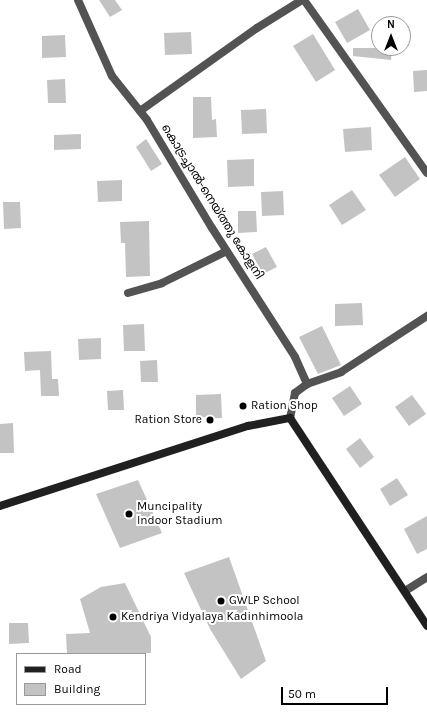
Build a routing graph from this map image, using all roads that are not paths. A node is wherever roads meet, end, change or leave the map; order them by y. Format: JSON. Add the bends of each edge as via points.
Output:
{"nodes":[{"id":1,"x":78,"y":0,"type":"edge"},
{"id":2,"x":303,"y":0,"type":"edge"},
{"id":3,"x":140,"y":111,"type":"junction"},
{"id":4,"x":427,"y":173,"type":"edge"},
{"id":5,"x":227,"y":251,"type":"junction"},
{"id":6,"x":128,"y":293,"type":"dead end"},
{"id":7,"x":427,"y":316,"type":"edge"},
{"id":8,"x":307,"y":384,"type":"junction"},
{"id":9,"x":290,"y":418,"type":"junction"},
{"id":10,"x":0,"y":506,"type":"edge"},
{"id":11,"x":427,"y":577,"type":"edge"},
{"id":12,"x":405,"y":591,"type":"junction"},
{"id":13,"x":427,"y":626,"type":"edge"}],
"edges":[{"from":1,"to":3,"type":"street","name":"കൊട്രച്ചാൽ-നെയ്ത്തു കോളനി","via":[[112,76]]},
{"from":2,"to":3,"type":"street","via":[[257,28]]},
{"from":2,"to":4,"type":"street"},
{"from":3,"to":5,"type":"street","name":"കൊട്രച്ചാൽ-നെയ്ത്തു കോളനി"},
{"from":5,"to":6,"type":"street","via":[[162,283]]},
{"from":5,"to":8,"type":"street","name":"കൊട്രച്ചാൽ-നെയ്ത്തു കോളനി","via":[[295,357]]},
{"from":7,"to":8,"type":"street","via":[[341,372]]},
{"from":8,"to":9,"type":"street","via":[[295,393]]},
{"from":9,"to":10,"type":"main road","via":[[248,426]]},
{"from":9,"to":12,"type":"main road"},
{"from":11,"to":12,"type":"street"},
{"from":12,"to":13,"type":"main road"}]}
